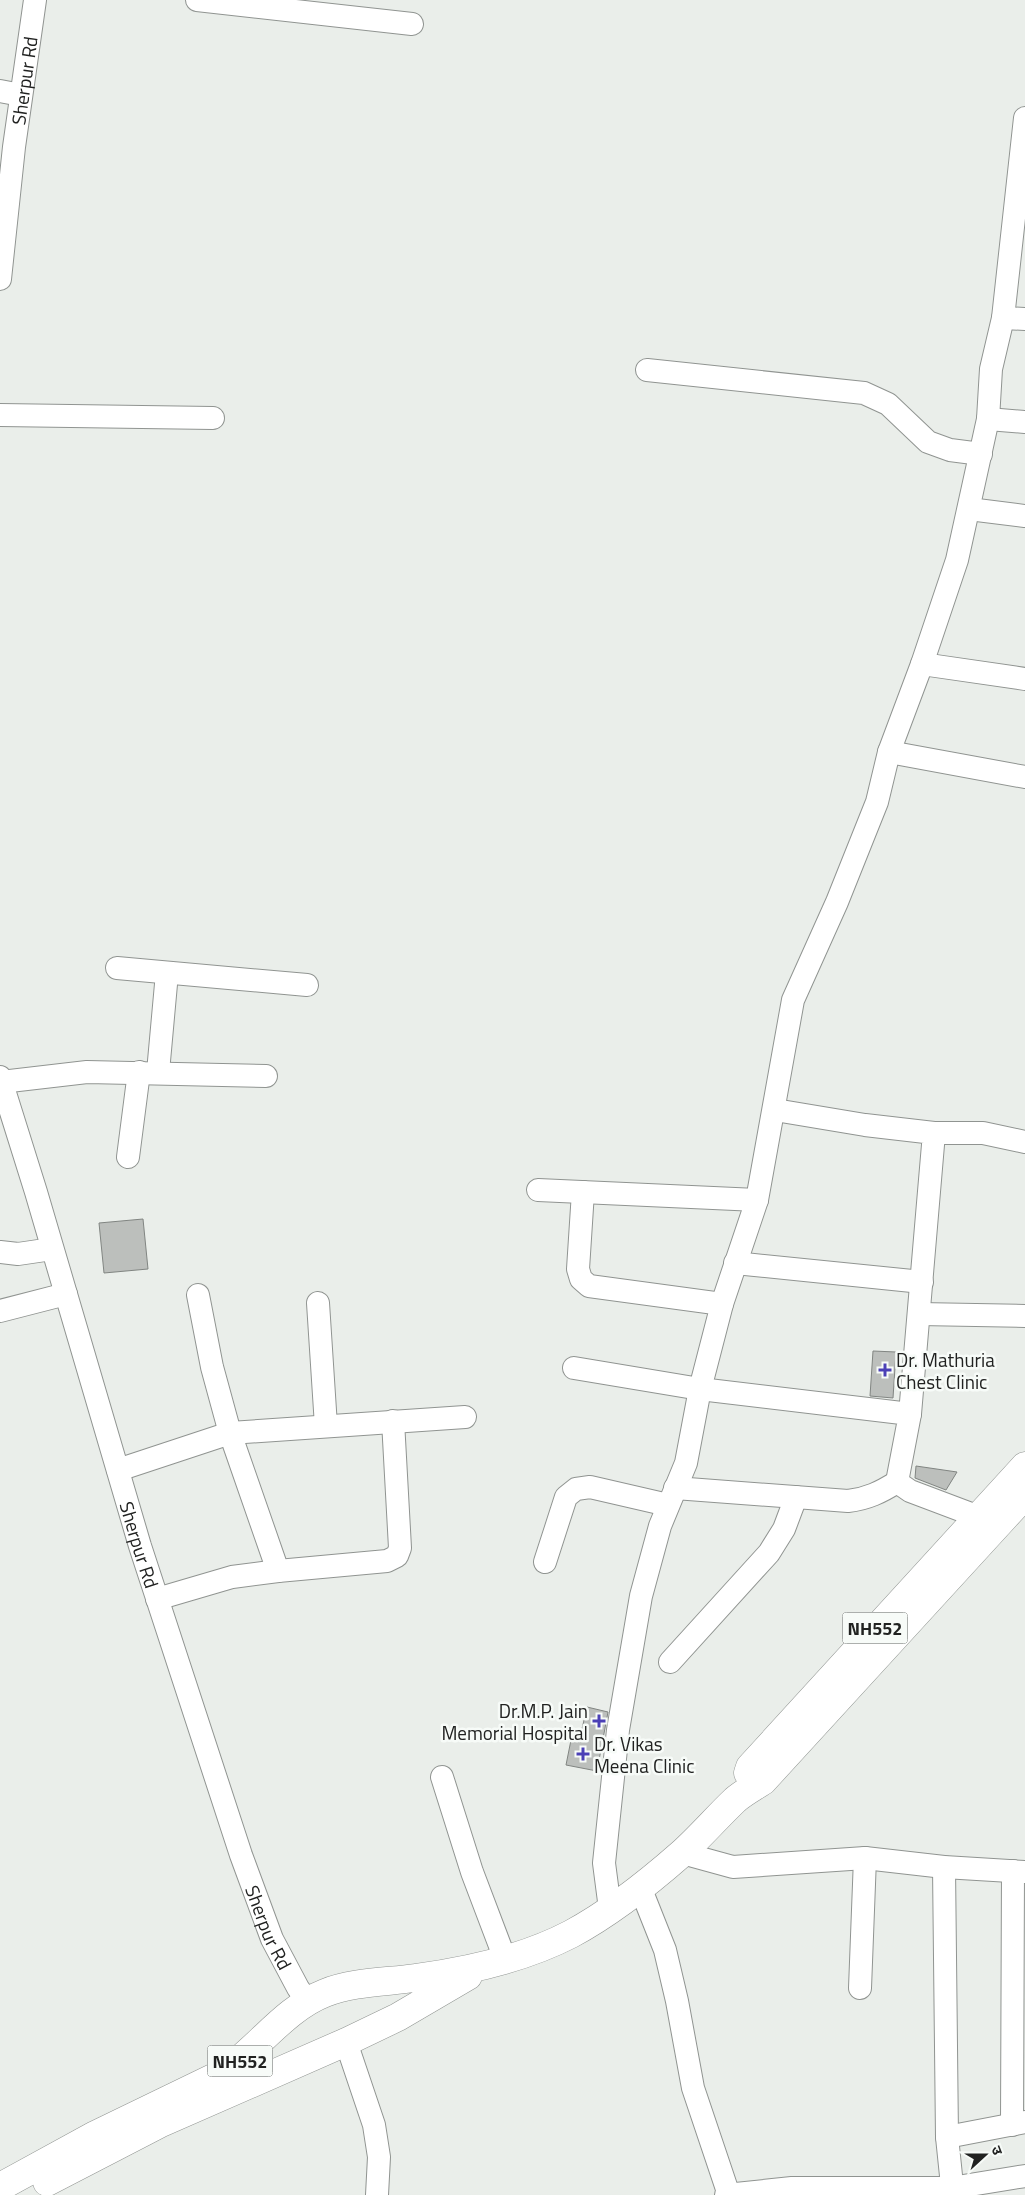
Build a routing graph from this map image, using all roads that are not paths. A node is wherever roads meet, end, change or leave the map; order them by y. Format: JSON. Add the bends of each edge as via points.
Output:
{"nodes":[{"id":1,"x":36,"y":0,"type":"edge"},
{"id":2,"x":197,"y":0,"type":"edge"},
{"id":3,"x":412,"y":24,"type":"dead end"},
{"id":4,"x":11,"y":93,"type":"edge"},
{"id":5,"x":1025,"y":118,"type":"edge"},
{"id":6,"x":1020,"y":217,"type":"edge"},
{"id":7,"x":0,"y":279,"type":"edge"},
{"id":8,"x":1003,"y":318,"type":"junction"},
{"id":9,"x":1025,"y":319,"type":"edge"},
{"id":10,"x":647,"y":370,"type":"dead end"},
{"id":11,"x":0,"y":416,"type":"edge"},
{"id":12,"x":213,"y":418,"type":"dead end"},
{"id":13,"x":988,"y":419,"type":"junction"},
{"id":14,"x":1025,"y":422,"type":"edge"},
{"id":15,"x":980,"y":454,"type":"junction"},
{"id":16,"x":969,"y":509,"type":"junction"},
{"id":17,"x":1025,"y":516,"type":"edge"},
{"id":18,"x":922,"y":664,"type":"junction"},
{"id":19,"x":1025,"y":679,"type":"edge"},
{"id":20,"x":889,"y":752,"type":"junction"},
{"id":21,"x":1025,"y":777,"type":"edge"},
{"id":22,"x":117,"y":968,"type":"dead end"},
{"id":23,"x":167,"y":973,"type":"junction"},
{"id":24,"x":307,"y":986,"type":"dead end"},
{"id":25,"x":149,"y":1072,"type":"junction"},
{"id":26,"x":266,"y":1076,"type":"dead end"},
{"id":27,"x":1,"y":1080,"type":"edge"},
{"id":28,"x":775,"y":1110,"type":"junction"},
{"id":29,"x":934,"y":1133,"type":"junction"},
{"id":30,"x":1025,"y":1142,"type":"edge"},
{"id":31,"x":128,"y":1157,"type":"dead end"},
{"id":32,"x":538,"y":1190,"type":"dead end"},
{"id":33,"x":583,"y":1192,"type":"junction"},
{"id":34,"x":757,"y":1200,"type":"junction"},
{"id":35,"x":52,"y":1249,"type":"junction"},
{"id":36,"x":0,"y":1252,"type":"edge"},
{"id":37,"x":735,"y":1263,"type":"junction"},
{"id":38,"x":922,"y":1282,"type":"junction"},
{"id":39,"x":66,"y":1294,"type":"junction"},
{"id":40,"x":198,"y":1296,"type":"dead end"},
{"id":41,"x":318,"y":1303,"type":"dead end"},
{"id":42,"x":722,"y":1304,"type":"junction"},
{"id":43,"x":0,"y":1311,"type":"edge"},
{"id":44,"x":919,"y":1314,"type":"junction"},
{"id":45,"x":1025,"y":1316,"type":"edge"},
{"id":46,"x":574,"y":1368,"type":"dead end"},
{"id":47,"x":700,"y":1389,"type":"junction"},
{"id":48,"x":910,"y":1414,"type":"junction"},
{"id":49,"x":465,"y":1417,"type":"dead end"},
{"id":50,"x":394,"y":1422,"type":"junction"},
{"id":51,"x":326,"y":1426,"type":"junction"},
{"id":52,"x":230,"y":1433,"type":"junction"},
{"id":53,"x":1025,"y":1466,"type":"edge"},
{"id":54,"x":118,"y":1470,"type":"junction"},
{"id":55,"x":897,"y":1482,"type":"junction"},
{"id":56,"x":1025,"y":1495,"type":"edge"},
{"id":57,"x":672,"y":1496,"type":"junction"},
{"id":58,"x":796,"y":1497,"type":"junction"},
{"id":59,"x":979,"y":1517,"type":"junction"},
{"id":60,"x":545,"y":1562,"type":"dead end"},
{"id":61,"x":278,"y":1570,"type":"junction"},
{"id":62,"x":157,"y":1599,"type":"junction"},
{"id":63,"x":670,"y":1662,"type":"dead end"},
{"id":64,"x":442,"y":1777,"type":"dead end"},
{"id":65,"x":736,"y":1799,"type":"junction"},
{"id":66,"x":682,"y":1853,"type":"junction"},
{"id":67,"x":865,"y":1858,"type":"junction"},
{"id":68,"x":944,"y":1868,"type":"junction"},
{"id":69,"x":1019,"y":1871,"type":"edge"},
{"id":70,"x":640,"y":1887,"type":"junction"},
{"id":71,"x":610,"y":1909,"type":"junction"},
{"id":72,"x":494,"y":1963,"type":"junction"},
{"id":73,"x":860,"y":1988,"type":"dead end"},
{"id":74,"x":307,"y":2001,"type":"junction"},
{"id":75,"x":346,"y":2042,"type":"junction"},
{"id":76,"x":1019,"y":2124,"type":"edge"},
{"id":77,"x":946,"y":2137,"type":"junction"},
{"id":78,"x":1025,"y":2176,"type":"edge"},
{"id":79,"x":0,"y":2187,"type":"edge"},
{"id":80,"x":952,"y":2191,"type":"edge"},
{"id":81,"x":23,"y":2195,"type":"edge"},
{"id":82,"x":377,"y":2195,"type":"edge"},
{"id":83,"x":728,"y":2195,"type":"edge"}],
"edges":[{"from":1,"to":4,"type":"street","name":"Sherpur Rd"},
{"from":2,"to":3,"type":"street"},
{"from":4,"to":7,"type":"street","name":"Sherpur Rd"},
{"from":5,"to":6,"type":"street"},
{"from":6,"to":8,"type":"street"},
{"from":8,"to":9,"type":"street"},
{"from":8,"to":13,"type":"street","via":[[991,369]]},
{"from":10,"to":15,"type":"street","via":[[864,393],[888,404],[928,442],[950,450]]},
{"from":11,"to":12,"type":"street"},
{"from":13,"to":14,"type":"street"},
{"from":13,"to":15,"type":"street"},
{"from":15,"to":16,"type":"street"},
{"from":16,"to":17,"type":"street"},
{"from":16,"to":18,"type":"street","via":[[957,560]]},
{"from":18,"to":19,"type":"street"},
{"from":18,"to":20,"type":"street"},
{"from":20,"to":21,"type":"street"},
{"from":20,"to":28,"type":"street","via":[[877,802],[793,1000]]},
{"from":22,"to":23,"type":"street"},
{"from":23,"to":24,"type":"street"},
{"from":23,"to":25,"type":"street"},
{"from":25,"to":26,"type":"street"},
{"from":25,"to":27,"type":"street","via":[[87,1072]]},
{"from":25,"to":31,"type":"street"},
{"from":27,"to":35,"type":"street","name":"Sherpur Rd"},
{"from":28,"to":29,"type":"street","via":[[865,1126]]},
{"from":28,"to":34,"type":"street"},
{"from":29,"to":30,"type":"street","via":[[983,1133]]},
{"from":29,"to":38,"type":"street"},
{"from":32,"to":33,"type":"street"},
{"from":33,"to":34,"type":"street"},
{"from":33,"to":42,"type":"street","via":[[578,1269],[581,1279],[589,1286]]},
{"from":34,"to":37,"type":"street"},
{"from":35,"to":36,"type":"street","via":[[18,1254]]},
{"from":35,"to":39,"type":"street","name":"Sherpur Rd"},
{"from":37,"to":38,"type":"street"},
{"from":37,"to":42,"type":"street"},
{"from":38,"to":44,"type":"street"},
{"from":39,"to":43,"type":"street"},
{"from":39,"to":54,"type":"street","name":"Sherpur Rd"},
{"from":40,"to":52,"type":"street","via":[[212,1368]]},
{"from":41,"to":51,"type":"street"},
{"from":42,"to":47,"type":"street"},
{"from":44,"to":45,"type":"street"},
{"from":44,"to":48,"type":"street"},
{"from":46,"to":47,"type":"street"},
{"from":47,"to":48,"type":"street"},
{"from":47,"to":57,"type":"street","via":[[686,1463]]},
{"from":48,"to":55,"type":"street"},
{"from":49,"to":50,"type":"street"},
{"from":50,"to":51,"type":"street"},
{"from":50,"to":61,"type":"street","via":[[400,1548],[397,1556],[387,1561]]},
{"from":51,"to":52,"type":"street"},
{"from":52,"to":54,"type":"street"},
{"from":52,"to":61,"type":"street"},
{"from":53,"to":59,"type":"highway","number":"NH552"},
{"from":54,"to":62,"type":"street","name":"Sherpur Rd"},
{"from":55,"to":58,"type":"street","via":[[878,1494],[848,1502]]},
{"from":55,"to":59,"type":"street","via":[[910,1491]]},
{"from":56,"to":65,"type":"highway","number":"NH552","via":[[763,1781]]},
{"from":57,"to":58,"type":"street"},
{"from":57,"to":60,"type":"street","via":[[590,1487],[576,1489],[566,1497]]},
{"from":57,"to":71,"type":"street","via":[[640,1596],[618,1730],[604,1863]]},
{"from":58,"to":63,"type":"street","via":[[784,1529],[769,1553]]},
{"from":59,"to":65,"type":"highway","number":"NH552","via":[[750,1767]]},
{"from":61,"to":62,"type":"street","via":[[232,1577]]},
{"from":62,"to":74,"type":"street","name":"Sherpur Rd","via":[[272,1939]]},
{"from":64,"to":72,"type":"street","via":[[472,1872]]},
{"from":65,"to":66,"type":"highway","number":"NH552"},
{"from":66,"to":67,"type":"street","via":[[733,1867]]},
{"from":66,"to":70,"type":"highway","number":"NH552"},
{"from":67,"to":68,"type":"street"},
{"from":67,"to":73,"type":"street"},
{"from":68,"to":69,"type":"street"},
{"from":68,"to":77,"type":"street"},
{"from":69,"to":76,"type":"street"},
{"from":70,"to":71,"type":"highway","number":"NH552"},
{"from":70,"to":83,"type":"street","via":[[665,1950],[678,2001],[693,2088]]},
{"from":71,"to":72,"type":"highway","number":"NH552","via":[[572,1933]]},
{"from":72,"to":74,"type":"highway","number":"NH552","via":[[433,1976],[349,1987]]},
{"from":72,"to":75,"type":"highway","number":"NH552"},
{"from":74,"to":79,"type":"highway","number":"NH552","via":[[221,2074],[96,2135]]},
{"from":75,"to":81,"type":"highway","number":"NH552","via":[[159,2124]]},
{"from":75,"to":82,"type":"street","via":[[374,2125],[378,2158]]},
{"from":76,"to":77,"type":"street"},
{"from":77,"to":80,"type":"street"},
{"from":78,"to":80,"type":"street"},
{"from":80,"to":83,"type":"street","via":[[792,2188]]}]}
